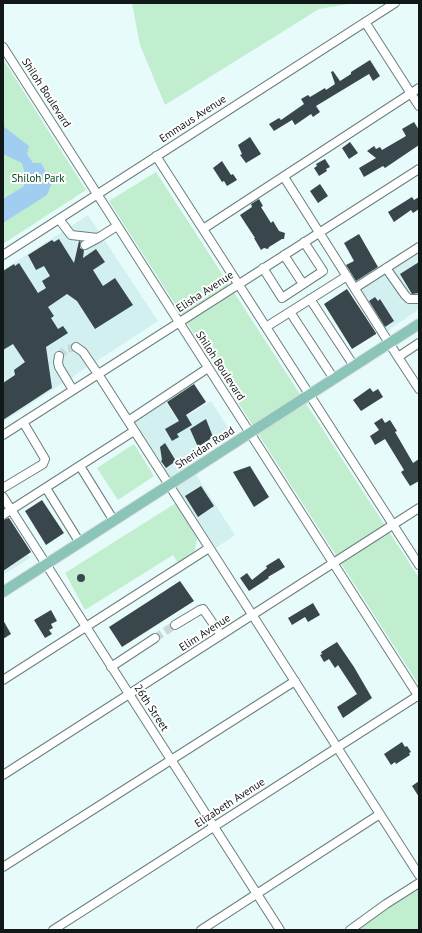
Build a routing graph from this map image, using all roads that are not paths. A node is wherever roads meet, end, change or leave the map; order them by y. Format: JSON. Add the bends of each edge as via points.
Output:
{"nodes":[{"id":1,"x":395,"y":3,"type":"edge"},
{"id":2,"x":365,"y":22,"type":"junction"},
{"id":3,"x":3,"y":47,"type":"edge"},
{"id":4,"x":419,"y":88,"type":"edge"},
{"id":5,"x":411,"y":94,"type":"junction"},
{"id":6,"x":419,"y":106,"type":"edge"},
{"id":7,"x":156,"y":156,"type":"junction"},
{"id":8,"x":419,"y":168,"type":"edge"},
{"id":9,"x":284,"y":177,"type":"junction"},
{"id":10,"x":97,"y":194,"type":"junction"},
{"id":11,"x":59,"y":219,"type":"junction"},
{"id":12,"x":118,"y":226,"type":"junction"},
{"id":13,"x":203,"y":230,"type":"junction"},
{"id":14,"x":320,"y":232,"type":"junction"},
{"id":15,"x":71,"y":235,"type":"junction"},
{"id":16,"x":98,"y":238,"type":"junction"},
{"id":17,"x":304,"y":242,"type":"junction"},
{"id":18,"x":419,"y":247,"type":"edge"},
{"id":19,"x":3,"y":255,"type":"edge"},
{"id":20,"x":284,"y":255,"type":"junction"},
{"id":21,"x":263,"y":268,"type":"junction"},
{"id":22,"x":386,"y":268,"type":"junction"},
{"id":23,"x":347,"y":276,"type":"junction"},
{"id":24,"x":238,"y":284,"type":"junction"},
{"id":25,"x":303,"y":284,"type":"junction"},
{"id":26,"x":355,"y":288,"type":"junction"},
{"id":27,"x":310,"y":299,"type":"junction"},
{"id":28,"x":419,"y":299,"type":"edge"},
{"id":29,"x":290,"y":312,"type":"junction"},
{"id":30,"x":179,"y":322,"type":"junction"},
{"id":31,"x":419,"y":324,"type":"edge"},
{"id":32,"x":266,"y":327,"type":"junction"},
{"id":33,"x":390,"y":343,"type":"junction"},
{"id":34,"x":419,"y":343,"type":"edge"},
{"id":35,"x":76,"y":347,"type":"dead end"},
{"id":36,"x":59,"y":356,"type":"dead end"},
{"id":37,"x":398,"y":357,"type":"junction"},
{"id":38,"x":354,"y":366,"type":"junction"},
{"id":39,"x":208,"y":368,"type":"junction"},
{"id":40,"x":98,"y":374,"type":"junction"},
{"id":41,"x":334,"y":379,"type":"junction"},
{"id":42,"x":419,"y":389,"type":"edge"},
{"id":43,"x":73,"y":390,"type":"junction"},
{"id":44,"x":310,"y":395,"type":"junction"},
{"id":45,"x":128,"y":421,"type":"junction"},
{"id":46,"x":23,"y":422,"type":"junction"},
{"id":47,"x":134,"y":431,"type":"junction"},
{"id":48,"x":250,"y":433,"type":"junction"},
{"id":49,"x":3,"y":435,"type":"edge"},
{"id":50,"x":80,"y":466,"type":"junction"},
{"id":51,"x":169,"y":485,"type":"junction"},
{"id":52,"x":3,"y":488,"type":"edge"},
{"id":53,"x":46,"y":488,"type":"junction"},
{"id":54,"x":3,"y":497,"type":"edge"},
{"id":55,"x":419,"y":508,"type":"edge"},
{"id":56,"x":11,"y":510,"type":"junction"},
{"id":57,"x":3,"y":515,"type":"edge"},
{"id":58,"x":114,"y":521,"type":"junction"},
{"id":59,"x":393,"y":525,"type":"junction"},
{"id":60,"x":80,"y":543,"type":"junction"},
{"id":61,"x":209,"y":548,"type":"junction"},
{"id":62,"x":333,"y":563,"type":"junction"},
{"id":63,"x":46,"y":565,"type":"junction"},
{"id":64,"x":419,"y":565,"type":"edge"},
{"id":65,"x":3,"y":592,"type":"edge"},
{"id":66,"x":252,"y":615,"type":"junction"},
{"id":67,"x":175,"y":626,"type":"tunnel mouth"},
{"id":68,"x":86,"y":627,"type":"junction"},
{"id":69,"x":221,"y":635,"type":"junction"},
{"id":70,"x":155,"y":638,"type":"tunnel mouth"},
{"id":71,"x":111,"y":667,"type":"junction"},
{"id":72,"x":3,"y":680,"type":"edge"},
{"id":73,"x":295,"y":681,"type":"junction"},
{"id":74,"x":129,"y":694,"type":"junction"},
{"id":75,"x":419,"y":696,"type":"edge"},
{"id":76,"x":337,"y":748,"type":"junction"},
{"id":77,"x":171,"y":760,"type":"junction"},
{"id":78,"x":3,"y":775,"type":"edge"},
{"id":79,"x":380,"y":814,"type":"junction"},
{"id":80,"x":214,"y":827,"type":"junction"},
{"id":81,"x":3,"y":867,"type":"edge"},
{"id":82,"x":419,"y":874,"type":"edge"},
{"id":83,"x":419,"y":883,"type":"edge"},
{"id":84,"x":257,"y":894,"type":"junction"},
{"id":85,"x":53,"y":930,"type":"edge"},
{"id":86,"x":201,"y":930,"type":"edge"},
{"id":87,"x":280,"y":930,"type":"edge"},
{"id":88,"x":350,"y":930,"type":"edge"}],
"edges":[{"from":1,"to":2,"type":"street","name":"Emmaus Avenue"},
{"from":2,"to":5,"type":"street"},
{"from":2,"to":7,"type":"street","name":"Emmaus Avenue"},
{"from":3,"to":10,"type":"street","name":"Shiloh Boulevard"},
{"from":4,"to":5,"type":"street"},
{"from":5,"to":6,"type":"street"},
{"from":5,"to":9,"type":"street"},
{"from":7,"to":10,"type":"street","name":"Emmaus Avenue"},
{"from":7,"to":13,"type":"street"},
{"from":8,"to":14,"type":"street","name":"Elisha Avenue"},
{"from":9,"to":13,"type":"street"},
{"from":9,"to":14,"type":"street"},
{"from":10,"to":11,"type":"street","name":"Emmaus Avenue"},
{"from":10,"to":12,"type":"street","name":"Shiloh Boulevard"},
{"from":11,"to":15,"type":"street"},
{"from":11,"to":19,"type":"street","name":"Emmaus Avenue"},
{"from":12,"to":16,"type":"street"},
{"from":12,"to":30,"type":"street","name":"Shiloh Boulevard"},
{"from":13,"to":24,"type":"street"},
{"from":14,"to":17,"type":"street","name":"Elisha Avenue"},
{"from":14,"to":23,"type":"street"},
{"from":15,"to":16,"type":"street"},
{"from":15,"to":16,"type":"street","via":[[82,244]]},
{"from":17,"to":20,"type":"street","name":"Elisha Avenue"},
{"from":17,"to":25,"type":"street","via":[[323,271]]},
{"from":18,"to":22,"type":"street"},
{"from":20,"to":21,"type":"street","name":"Elisha Avenue"},
{"from":20,"to":25,"type":"street"},
{"from":21,"to":24,"type":"street","name":"Elisha Avenue"},
{"from":21,"to":25,"type":"street","via":[[282,298]]},
{"from":22,"to":26,"type":"street"},
{"from":22,"to":28,"type":"street","via":[[409,299]]},
{"from":23,"to":26,"type":"street"},
{"from":23,"to":27,"type":"street"},
{"from":24,"to":30,"type":"street","name":"Elisha Avenue"},
{"from":24,"to":32,"type":"street"},
{"from":26,"to":33,"type":"street"},
{"from":27,"to":29,"type":"street"},
{"from":27,"to":38,"type":"street"},
{"from":29,"to":32,"type":"street"},
{"from":29,"to":41,"type":"street"},
{"from":30,"to":39,"type":"street","name":"Shiloh Boulevard"},
{"from":30,"to":40,"type":"street","name":"Elisha Avenue"},
{"from":31,"to":33,"type":"main road","name":"Sheridan Road"},
{"from":32,"to":44,"type":"street"},
{"from":33,"to":37,"type":"street"},
{"from":33,"to":38,"type":"main road","name":"Sheridan Road"},
{"from":34,"to":37,"type":"street"},
{"from":35,"to":40,"type":"street","via":[[83,352]]},
{"from":36,"to":43,"type":"street","via":[[59,367]]},
{"from":37,"to":42,"type":"street"},
{"from":38,"to":41,"type":"main road","name":"Sheridan Road"},
{"from":39,"to":45,"type":"street"},
{"from":39,"to":48,"type":"street","name":"Shiloh Boulevard"},
{"from":40,"to":43,"type":"street","name":"Elisha Avenue"},
{"from":40,"to":45,"type":"street"},
{"from":41,"to":44,"type":"main road","name":"Sheridan Road"},
{"from":43,"to":46,"type":"street","name":"Elisha Avenue"},
{"from":44,"to":48,"type":"main road","name":"Sheridan Road"},
{"from":44,"to":59,"type":"street"},
{"from":45,"to":47,"type":"street"},
{"from":46,"to":49,"type":"street","name":"Elisha Avenue"},
{"from":46,"to":52,"type":"street","via":[[45,459],[43,464]]},
{"from":47,"to":50,"type":"street"},
{"from":47,"to":51,"type":"street"},
{"from":48,"to":51,"type":"main road","name":"Sheridan Road"},
{"from":48,"to":62,"type":"street","name":"Shiloh Boulevard"},
{"from":50,"to":53,"type":"street"},
{"from":50,"to":58,"type":"street"},
{"from":51,"to":58,"type":"main road","name":"Sheridan Road"},
{"from":51,"to":61,"type":"street"},
{"from":53,"to":56,"type":"street"},
{"from":53,"to":60,"type":"street"},
{"from":54,"to":56,"type":"street","name":"26th Street"},
{"from":55,"to":59,"type":"street","name":"Elim Avenue"},
{"from":56,"to":57,"type":"street"},
{"from":56,"to":63,"type":"street","name":"26th Street"},
{"from":58,"to":60,"type":"main road","name":"Sheridan Road"},
{"from":59,"to":62,"type":"street","name":"Elim Avenue"},
{"from":59,"to":64,"type":"street"},
{"from":60,"to":63,"type":"main road","name":"Sheridan Road"},
{"from":61,"to":66,"type":"street"},
{"from":61,"to":68,"type":"street"},
{"from":62,"to":66,"type":"street","name":"Elim Avenue"},
{"from":62,"to":75,"type":"street","name":"Shiloh Boulevard"},
{"from":63,"to":65,"type":"main road","name":"Sheridan Road"},
{"from":63,"to":68,"type":"street","name":"26th Street"},
{"from":66,"to":69,"type":"street","name":"Elim Avenue"},
{"from":66,"to":73,"type":"street"},
{"from":67,"to":69,"type":"street","via":[[203,609]]},
{"from":68,"to":71,"type":"street","name":"26th Street"},
{"from":68,"to":72,"type":"street"},
{"from":69,"to":74,"type":"street","name":"Elim Avenue"},
{"from":70,"to":71,"type":"street"},
{"from":71,"to":74,"type":"street","name":"26th Street"},
{"from":73,"to":76,"type":"street"},
{"from":73,"to":77,"type":"street"},
{"from":74,"to":77,"type":"street","name":"26th Street"},
{"from":74,"to":78,"type":"street","name":"Elim Avenue"},
{"from":75,"to":76,"type":"street","name":"Elizabeth Avenue"},
{"from":76,"to":79,"type":"street"},
{"from":76,"to":80,"type":"street","name":"Elizabeth Avenue"},
{"from":77,"to":80,"type":"street","name":"26th Street"},
{"from":77,"to":81,"type":"street"},
{"from":79,"to":82,"type":"street"},
{"from":79,"to":84,"type":"street"},
{"from":80,"to":84,"type":"street","name":"26th Street"},
{"from":80,"to":85,"type":"street","name":"Elizabeth Avenue"},
{"from":83,"to":88,"type":"street"},
{"from":84,"to":86,"type":"street"},
{"from":84,"to":87,"type":"street","name":"26th Street"}]}
